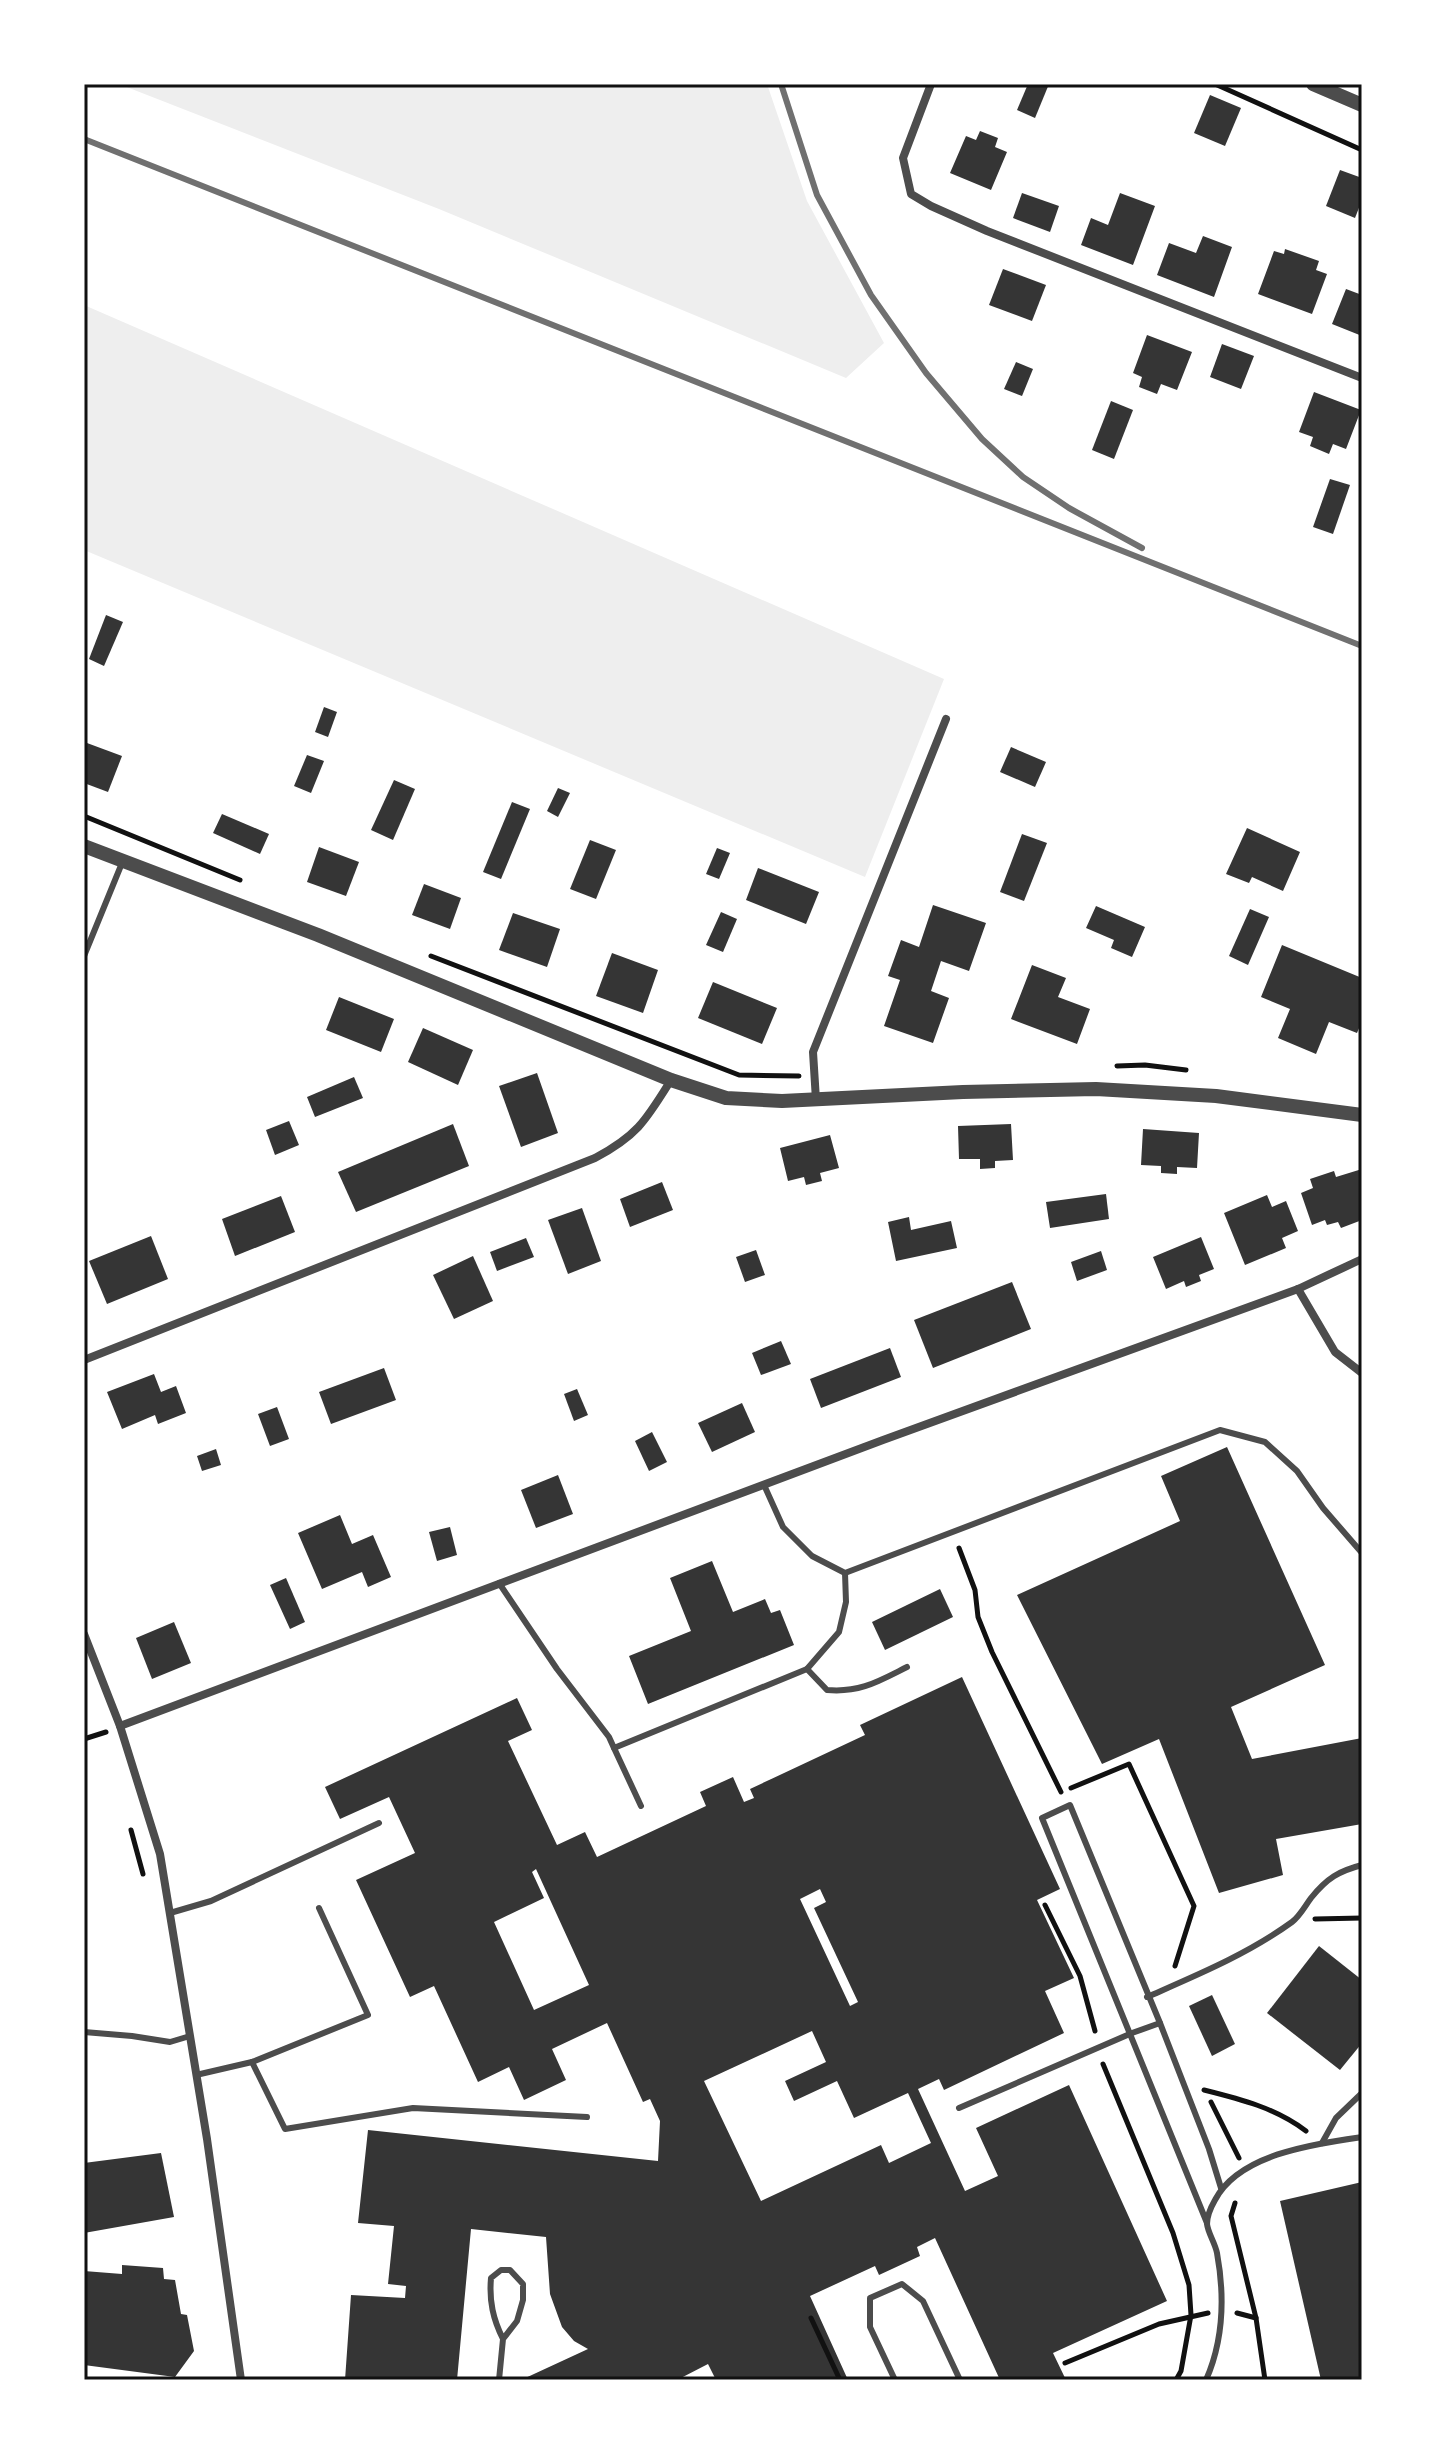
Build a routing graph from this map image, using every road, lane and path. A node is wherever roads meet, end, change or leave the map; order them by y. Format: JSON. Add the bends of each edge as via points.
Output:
{"nodes":[{"id":1,"x":931,"y":84,"type":"edge"},
{"id":2,"x":1217,"y":84,"type":"edge"},
{"id":3,"x":1313,"y":84,"type":"edge"},
{"id":4,"x":1362,"y":105,"type":"edge"},
{"id":5,"x":1362,"y":150,"type":"edge"},
{"id":6,"x":1362,"y":378,"type":"edge"},
{"id":7,"x":946,"y":719,"type":"dead end"},
{"id":8,"x":84,"y":816,"type":"edge"},
{"id":9,"x":84,"y":846,"type":"edge"},
{"id":10,"x":122,"y":861,"type":"junction"},
{"id":11,"x":244,"y":881,"type":"dead end"},
{"id":12,"x":418,"y":951,"type":"dead end"},
{"id":13,"x":84,"y":956,"type":"edge"},
{"id":14,"x":1113,"y":1066,"type":"dead end"},
{"id":15,"x":1190,"y":1071,"type":"dead end"},
{"id":16,"x":813,"y":1076,"type":"junction"},
{"id":17,"x":671,"y":1080,"type":"junction"},
{"id":18,"x":816,"y":1100,"type":"junction"},
{"id":19,"x":1362,"y":1115,"type":"edge"},
{"id":20,"x":1362,"y":1259,"type":"edge"},
{"id":21,"x":1298,"y":1289,"type":"junction"},
{"id":22,"x":84,"y":1360,"type":"edge"},
{"id":23,"x":1362,"y":1373,"type":"edge"},
{"id":24,"x":764,"y":1485,"type":"junction"},
{"id":25,"x":953,"y":1532,"type":"junction"},
{"id":26,"x":1362,"y":1553,"type":"edge"},
{"id":27,"x":845,"y":1573,"type":"junction"},
{"id":28,"x":499,"y":1583,"type":"junction"},
{"id":29,"x":84,"y":1634,"type":"edge"},
{"id":30,"x":907,"y":1667,"type":"dead end"},
{"id":31,"x":807,"y":1669,"type":"junction"},
{"id":32,"x":120,"y":1726,"type":"junction"},
{"id":33,"x":104,"y":1733,"type":"dead end"},
{"id":34,"x":84,"y":1739,"type":"edge"},
{"id":35,"x":614,"y":1748,"type":"junction"},
{"id":36,"x":641,"y":1806,"type":"dead end"},
{"id":37,"x":379,"y":1823,"type":"dead end"},
{"id":38,"x":1362,"y":1865,"type":"edge"},
{"id":39,"x":1045,"y":1905,"type":"dead end"},
{"id":40,"x":319,"y":1908,"type":"dead end"},
{"id":41,"x":170,"y":1913,"type":"junction"},
{"id":42,"x":1362,"y":1918,"type":"edge"},
{"id":43,"x":1296,"y":1919,"type":"junction"},
{"id":44,"x":1170,"y":1987,"type":"junction"},
{"id":45,"x":1147,"y":1997,"type":"junction"},
{"id":46,"x":1160,"y":2023,"type":"junction"},
{"id":47,"x":84,"y":2032,"type":"edge"},
{"id":48,"x":1132,"y":2033,"type":"junction"},
{"id":49,"x":190,"y":2036,"type":"junction"},
{"id":50,"x":1099,"y":2047,"type":"junction"},
{"id":51,"x":252,"y":2062,"type":"junction"},
{"id":52,"x":196,"y":2075,"type":"junction"},
{"id":53,"x":1204,"y":2090,"type":"dead end"},
{"id":54,"x":1362,"y":2093,"type":"edge"},
{"id":55,"x":959,"y":2108,"type":"dead end"},
{"id":56,"x":587,"y":2117,"type":"dead end"},
{"id":57,"x":1362,"y":2137,"type":"edge"},
{"id":58,"x":1322,"y":2143,"type":"junction"},
{"id":59,"x":1221,"y":2188,"type":"junction"},
{"id":60,"x":1207,"y":2223,"type":"junction"},
{"id":61,"x":1223,"y":2310,"type":"junction"},
{"id":62,"x":1191,"y":2315,"type":"junction"},
{"id":63,"x":811,"y":2318,"type":"dead end"},
{"id":64,"x":1256,"y":2318,"type":"dead end"},
{"id":65,"x":503,"y":2339,"type":"junction"},
{"id":66,"x":1065,"y":2363,"type":"dead end"},
{"id":67,"x":241,"y":2380,"type":"edge"},
{"id":68,"x":499,"y":2380,"type":"edge"},
{"id":69,"x":840,"y":2380,"type":"edge"},
{"id":70,"x":895,"y":2380,"type":"edge"},
{"id":71,"x":960,"y":2380,"type":"edge"},
{"id":72,"x":1176,"y":2380,"type":"edge"},
{"id":73,"x":1206,"y":2380,"type":"edge"}],
"edges":[{"from":1,"to":6,"type":"street","via":[[903,158],[911,194],[987,231]]},
{"from":2,"to":5,"type":"path"},
{"from":3,"to":4,"type":"street"},
{"from":7,"to":16,"type":"street","via":[[830,1006],[813,1052]]},
{"from":8,"to":11,"type":"path"},
{"from":9,"to":10,"type":"street"},
{"from":10,"to":13,"type":"lane"},
{"from":10,"to":17,"type":"street"},
{"from":12,"to":16,"type":"path","via":[[739,1075]]},
{"from":14,"to":15,"type":"path"},
{"from":16,"to":18,"type":"street"},
{"from":17,"to":18,"type":"street","via":[[726,1098]]},
{"from":17,"to":22,"type":"street","via":[[645,1122],[623,1143],[595,1158]]},
{"from":18,"to":19,"type":"street","via":[[1096,1089],[1216,1096]]},
{"from":20,"to":21,"type":"street"},
{"from":21,"to":23,"type":"street","via":[[1335,1352]]},
{"from":21,"to":24,"type":"street"},
{"from":24,"to":27,"type":"lane","via":[[783,1527],[812,1556]]},
{"from":24,"to":28,"type":"street"},
{"from":25,"to":26,"type":"lane","via":[[1220,1430],[1265,1442],[1297,1471]]},
{"from":25,"to":27,"type":"lane"},
{"from":25,"to":44,"type":"path","via":[[992,1652],[1062,1792],[1129,1764],[1194,1906]]},
{"from":27,"to":31,"type":"lane","via":[[839,1632]]},
{"from":28,"to":32,"type":"street"},
{"from":28,"to":35,"type":"lane"},
{"from":29,"to":32,"type":"street"},
{"from":30,"to":31,"type":"lane","via":[[848,1692],[827,1690]]},
{"from":31,"to":35,"type":"lane"},
{"from":32,"to":41,"type":"street","via":[[160,1854]]},
{"from":33,"to":34,"type":"path"},
{"from":35,"to":36,"type":"lane"},
{"from":37,"to":41,"type":"lane","via":[[211,1901]]},
{"from":38,"to":43,"type":"lane","via":[[1337,1872]]},
{"from":39,"to":50,"type":"path","via":[[1080,1976]]},
{"from":40,"to":51,"type":"lane","via":[[368,2015]]},
{"from":41,"to":49,"type":"street"},
{"from":42,"to":43,"type":"path"},
{"from":43,"to":44,"type":"lane","via":[[1266,1940]]},
{"from":44,"to":45,"type":"lane"},
{"from":45,"to":46,"type":"lane"},
{"from":45,"to":48,"type":"lane","via":[[1070,1805],[1042,1818]]},
{"from":46,"to":48,"type":"lane"},
{"from":46,"to":59,"type":"lane"},
{"from":47,"to":49,"type":"lane","via":[[170,2042]]},
{"from":48,"to":50,"type":"lane"},
{"from":48,"to":60,"type":"lane"},
{"from":49,"to":52,"type":"street"},
{"from":50,"to":55,"type":"lane"},
{"from":50,"to":62,"type":"path","via":[[1173,2233],[1189,2285]]},
{"from":51,"to":52,"type":"lane"},
{"from":51,"to":56,"type":"lane","via":[[285,2129],[413,2108]]},
{"from":52,"to":67,"type":"street"},
{"from":53,"to":58,"type":"path","via":[[1252,2102],[1296,2123]]},
{"from":54,"to":58,"type":"lane","via":[[1336,2118]]},
{"from":57,"to":58,"type":"lane"},
{"from":58,"to":59,"type":"lane","via":[[1266,2159],[1238,2172]]},
{"from":59,"to":60,"type":"lane"},
{"from":60,"to":61,"type":"lane"},
{"from":61,"to":62,"type":"path"},
{"from":61,"to":64,"type":"path"},
{"from":61,"to":73,"type":"lane"},
{"from":62,"to":66,"type":"path"},
{"from":62,"to":72,"type":"path"},
{"from":63,"to":69,"type":"path"},
{"from":65,"to":65,"type":"lane","via":[[517,2321],[523,2300],[523,2284],[510,2270],[491,2278],[494,2320]]},
{"from":65,"to":68,"type":"lane"},
{"from":70,"to":71,"type":"lane","via":[[870,2327],[870,2298],[902,2284],[923,2301]]}]}
